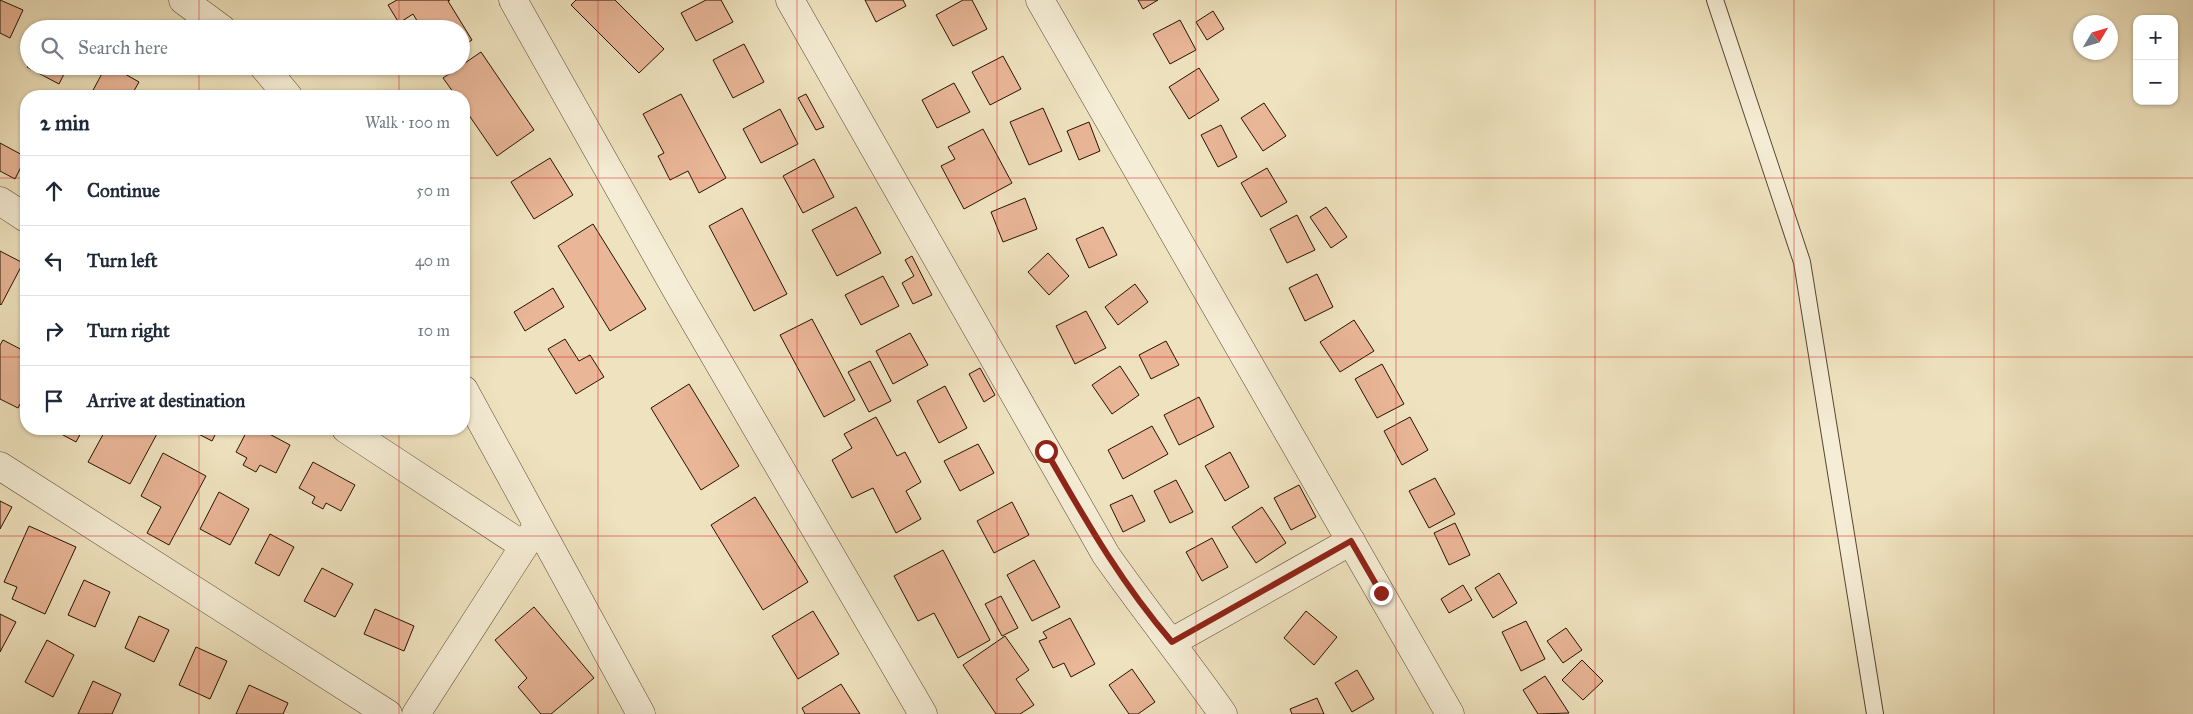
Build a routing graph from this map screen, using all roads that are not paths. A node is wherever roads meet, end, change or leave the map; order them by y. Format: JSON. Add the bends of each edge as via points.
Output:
{"nodes":[{"id":1,"x":183,"y":0,"type":"edge"},
{"id":2,"x":513,"y":0,"type":"edge"},
{"id":3,"x":790,"y":0,"type":"edge"},
{"id":4,"x":1040,"y":0,"type":"edge"},
{"id":5,"x":1715,"y":0,"type":"edge"},
{"id":6,"x":210,"y":20,"type":"edge"},
{"id":7,"x":270,"y":75,"type":"edge"},
{"id":8,"x":283,"y":90,"type":"edge"},
{"id":9,"x":0,"y":201,"type":"edge"},
{"id":10,"x":20,"y":214,"type":"edge"},
{"id":11,"x":470,"y":403,"type":"edge"},
{"id":12,"x":356,"y":435,"type":"edge"},
{"id":13,"x":0,"y":466,"type":"edge"},
{"id":14,"x":530,"y":536,"type":"junction"},
{"id":15,"x":1351,"y":541,"type":"junction"},
{"id":16,"x":1172,"y":642,"type":"junction"},
{"id":17,"x":388,"y":714,"type":"edge"},
{"id":18,"x":416,"y":714,"type":"edge"},
{"id":19,"x":641,"y":714,"type":"edge"},
{"id":20,"x":923,"y":714,"type":"edge"},
{"id":21,"x":1223,"y":714,"type":"edge"},
{"id":22,"x":1450,"y":714,"type":"edge"},
{"id":23,"x":1875,"y":714,"type":"edge"}],
"edges":[{"from":1,"to":6,"type":"street"},
{"from":2,"to":20,"type":"street","via":[[677,291]]},
{"from":3,"to":16,"type":"street","via":[[1106,555],[1145,611]]},
{"from":4,"to":15,"type":"street"},
{"from":5,"to":23,"type":"lane","via":[[1802,262]]},
{"from":7,"to":8,"type":"street"},
{"from":9,"to":10,"type":"street"},
{"from":11,"to":14,"type":"street"},
{"from":12,"to":14,"type":"street"},
{"from":13,"to":17,"type":"street"},
{"from":14,"to":18,"type":"street"},
{"from":14,"to":19,"type":"street"},
{"from":15,"to":16,"type":"street"},
{"from":15,"to":22,"type":"street"},
{"from":16,"to":21,"type":"street"}]}
